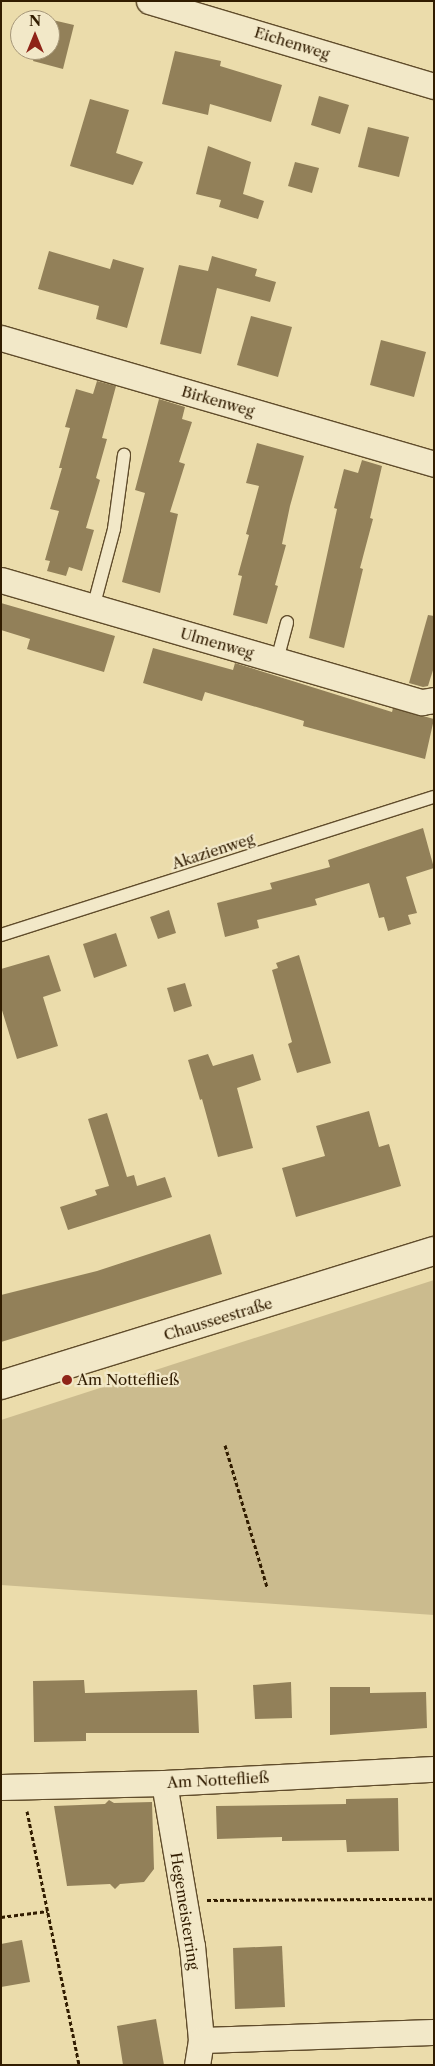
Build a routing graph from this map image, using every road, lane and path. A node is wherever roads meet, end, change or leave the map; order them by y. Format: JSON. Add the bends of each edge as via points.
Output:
{"nodes":[{"id":1,"x":150,"y":1,"type":"edge"},
{"id":2,"x":434,"y":86,"type":"edge"},
{"id":3,"x":1,"y":338,"type":"edge"},
{"id":4,"x":124,"y":455,"type":"dead end"},
{"id":5,"x":434,"y":464,"type":"edge"},
{"id":6,"x":1,"y":580,"type":"edge"},
{"id":7,"x":93,"y":608,"type":"junction"},
{"id":8,"x":287,"y":622,"type":"dead end"},
{"id":9,"x":276,"y":660,"type":"junction"},
{"id":10,"x":434,"y":700,"type":"edge"},
{"id":11,"x":434,"y":797,"type":"edge"},
{"id":12,"x":1,"y":935,"type":"edge"},
{"id":13,"x":434,"y":1250,"type":"edge"},
{"id":14,"x":1,"y":1385,"type":"edge"},
{"id":15,"x":224,"y":1445,"type":"dead end"},
{"id":16,"x":267,"y":1587,"type":"dead end"},
{"id":17,"x":434,"y":1769,"type":"edge"},
{"id":18,"x":164,"y":1783,"type":"junction"},
{"id":19,"x":12,"y":1788,"type":"edge"},
{"id":20,"x":434,"y":1899,"type":"edge"},
{"id":21,"x":184,"y":1900,"type":"junction"},
{"id":22,"x":48,"y":1910,"type":"junction"},
{"id":23,"x":1,"y":1917,"type":"edge"},
{"id":24,"x":434,"y":2032,"type":"edge"},
{"id":25,"x":201,"y":2040,"type":"junction"},
{"id":26,"x":79,"y":2065,"type":"edge"},
{"id":27,"x":197,"y":2065,"type":"edge"}],
"edges":[{"from":1,"to":2,"type":"street","name":"Eichenweg"},
{"from":3,"to":5,"type":"street","name":"Birkenweg"},
{"from":4,"to":7,"type":"lane","via":[[114,529]]},
{"from":6,"to":7,"type":"street","name":"Ulmenweg"},
{"from":7,"to":9,"type":"street","name":"Ulmenweg"},
{"from":8,"to":9,"type":"lane"},
{"from":9,"to":10,"type":"street","name":"Ulmenweg","via":[[422,702]]},
{"from":11,"to":12,"type":"lane","name":"Akazienweg"},
{"from":13,"to":14,"type":"main road","name":"Chausseestraße"},
{"from":15,"to":16,"type":"path"},
{"from":17,"to":18,"type":"street","name":"Am Nottefließ"},
{"from":18,"to":19,"type":"street","name":"Am Nottefließ"},
{"from":18,"to":21,"type":"street","name":"Hegemeisterring"},
{"from":19,"to":22,"type":"path"},
{"from":20,"to":21,"type":"path"},
{"from":21,"to":25,"type":"street","name":"Hegemeisterring"},
{"from":22,"to":23,"type":"path"},
{"from":22,"to":26,"type":"path"},
{"from":24,"to":25,"type":"street"},
{"from":25,"to":27,"type":"street","name":"Hegemeisterring"}]}
